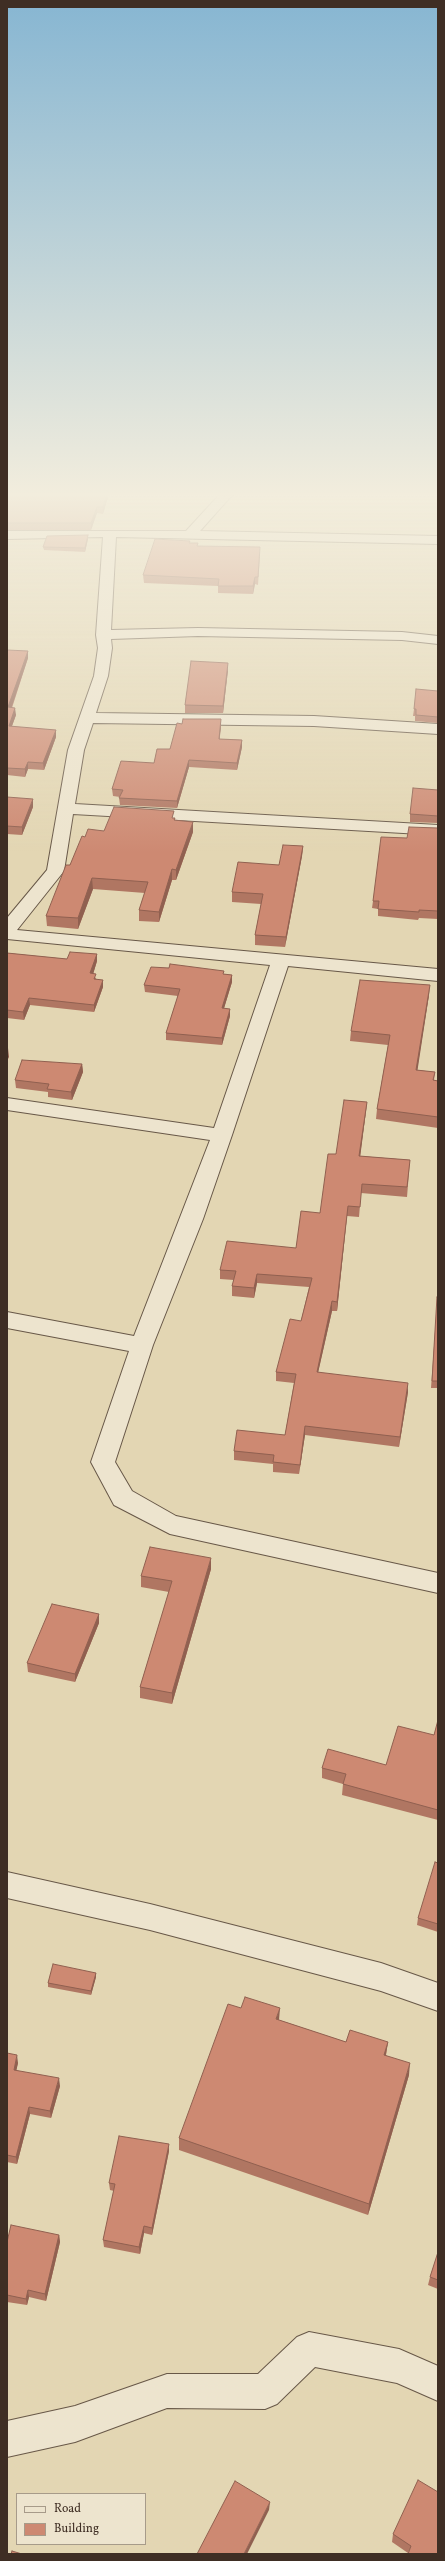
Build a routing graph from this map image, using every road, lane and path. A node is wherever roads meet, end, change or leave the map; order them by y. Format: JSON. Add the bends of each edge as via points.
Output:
{"nodes":[{"id":1,"x":104,"y":614,"type":"edge"},
{"id":2,"x":103,"y":635,"type":"junction"},
{"id":3,"x":438,"y":640,"type":"edge"},
{"id":4,"x":87,"y":718,"type":"junction"},
{"id":5,"x":438,"y":729,"type":"edge"},
{"id":6,"x":67,"y":809,"type":"junction"},
{"id":7,"x":438,"y":830,"type":"edge"},
{"id":8,"x":7,"y":930,"type":"edge"},
{"id":9,"x":7,"y":934,"type":"edge"},
{"id":10,"x":281,"y":960,"type":"junction"},
{"id":11,"x":438,"y":975,"type":"edge"},
{"id":12,"x":7,"y":1104,"type":"edge"},
{"id":13,"x":222,"y":1135,"type":"junction"},
{"id":14,"x":7,"y":1320,"type":"edge"},
{"id":15,"x":142,"y":1345,"type":"junction"},
{"id":16,"x":438,"y":1583,"type":"edge"},
{"id":17,"x":7,"y":1885,"type":"edge"},
{"id":18,"x":438,"y":1997,"type":"edge"},
{"id":19,"x":438,"y":2384,"type":"edge"},
{"id":20,"x":7,"y":2439,"type":"edge"}],
"edges":[{"from":1,"to":2,"type":"street"},
{"from":2,"to":3,"type":"street","via":[[198,632],[402,636]]},
{"from":2,"to":4,"type":"street","via":[[101,676]]},
{"from":4,"to":5,"type":"street","via":[[314,721]]},
{"from":4,"to":6,"type":"street","via":[[76,750]]},
{"from":6,"to":7,"type":"street"},
{"from":6,"to":8,"type":"street","via":[[55,871]]},
{"from":9,"to":10,"type":"street"},
{"from":10,"to":11,"type":"street"},
{"from":10,"to":13,"type":"street"},
{"from":12,"to":13,"type":"street"},
{"from":13,"to":15,"type":"street"},
{"from":14,"to":15,"type":"street"},
{"from":15,"to":16,"type":"street","via":[[103,1462],[123,1498],[170,1524]]},
{"from":17,"to":18,"type":"street","via":[[150,1917],[381,1977]]},
{"from":19,"to":20,"type":"street","via":[[399,2366],[309,2349],[265,2392],[167,2391],[75,2424]]}]}
